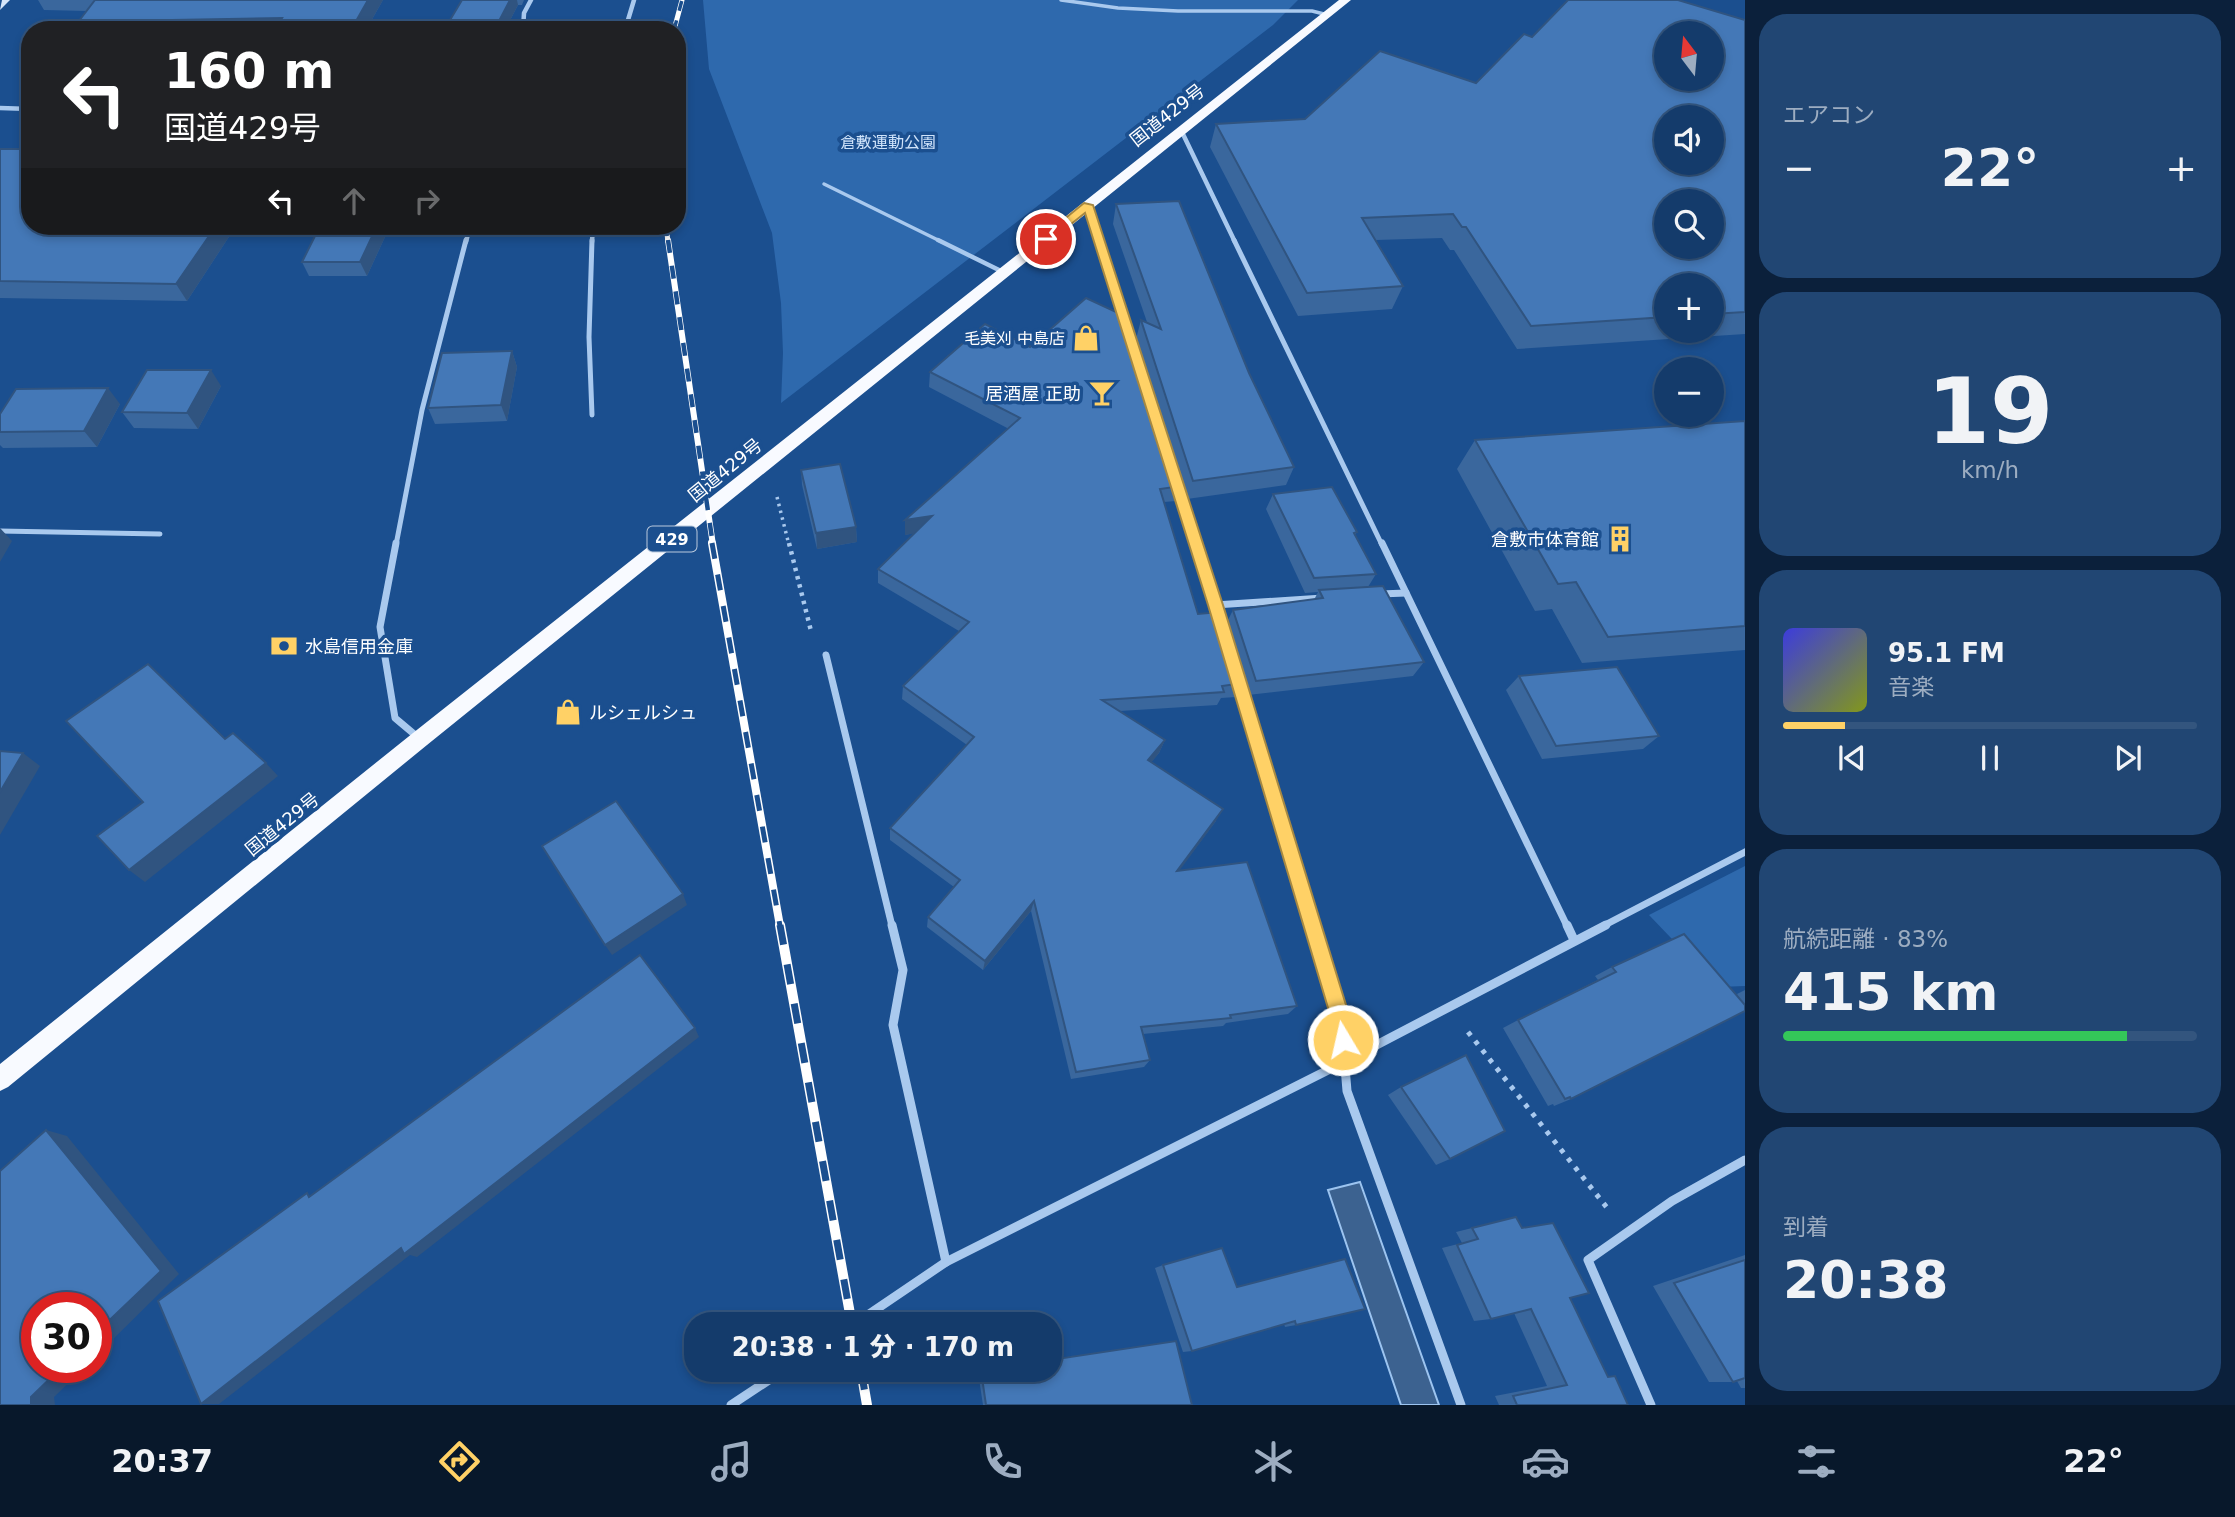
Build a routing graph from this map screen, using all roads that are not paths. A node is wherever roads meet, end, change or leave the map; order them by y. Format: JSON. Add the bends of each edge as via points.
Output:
{"nodes":[{"id":1,"x":6,"y":0,"type":"edge"},
{"id":2,"x":531,"y":0,"type":"edge"},
{"id":3,"x":634,"y":0,"type":"edge"},
{"id":4,"x":1061,"y":0,"type":"edge"},
{"id":5,"x":1346,"y":0,"type":"edge"},
{"id":6,"x":0,"y":8,"type":"edge"},
{"id":7,"x":1328,"y":15,"type":"junction"},
{"id":8,"x":524,"y":21,"type":"edge"},
{"id":9,"x":628,"y":21,"type":"edge"},
{"id":10,"x":0,"y":108,"type":"edge"},
{"id":11,"x":21,"y":109,"type":"edge"},
{"id":12,"x":1181,"y":130,"type":"junction"},
{"id":13,"x":824,"y":184,"type":"dead end"},
{"id":14,"x":1088,"y":205,"type":"junction"},
{"id":15,"x":468,"y":235,"type":"edge"},
{"id":16,"x":593,"y":235,"type":"edge"},
{"id":17,"x":1004,"y":272,"type":"junction"},
{"id":18,"x":1126,"y":326,"type":"edge"},
{"id":19,"x":592,"y":415,"type":"dead end"},
{"id":20,"x":1173,"y":472,"type":"edge"},
{"id":21,"x":0,"y":531,"type":"edge"},
{"id":22,"x":160,"y":534,"type":"dead end"},
{"id":23,"x":1406,"y":593,"type":"junction"},
{"id":24,"x":1365,"y":595,"type":"edge"},
{"id":25,"x":1338,"y":597,"type":"edge"},
{"id":26,"x":1215,"y":605,"type":"junction"},
{"id":27,"x":1223,"y":632,"type":"edge"},
{"id":28,"x":826,"y":655,"type":"road end"},
{"id":29,"x":1236,"y":671,"type":"edge"},
{"id":30,"x":420,"y":739,"type":"junction"},
{"id":31,"x":1745,"y":852,"type":"edge"},
{"id":32,"x":1574,"y":940,"type":"junction"},
{"id":33,"x":1344,"y":1062,"type":"junction"},
{"id":34,"x":0,"y":1079,"type":"edge"},
{"id":35,"x":1745,"y":1160,"type":"edge"},
{"id":36,"x":946,"y":1262,"type":"junction"},
{"id":37,"x":872,"y":1312,"type":"edge"},
{"id":38,"x":769,"y":1382,"type":"edge"},
{"id":39,"x":746,"y":1401,"type":"edge"},
{"id":40,"x":731,"y":1405,"type":"edge"},
{"id":41,"x":1461,"y":1405,"type":"edge"},
{"id":42,"x":1651,"y":1405,"type":"edge"}],
"edges":[{"from":1,"to":6,"type":"main road"},
{"from":2,"to":8,"type":"street"},
{"from":3,"to":9,"type":"street"},
{"from":4,"to":7,"type":"lane","via":[[1118,8]]},
{"from":5,"to":7,"type":"highway","name":"国道429号","number":"429"},
{"from":7,"to":12,"type":"highway","name":"国道429号","number":"429"},
{"from":10,"to":11,"type":"street"},
{"from":12,"to":14,"type":"highway","name":"国道429号","number":"429"},
{"from":12,"to":23,"type":"street"},
{"from":13,"to":17,"type":"lane"},
{"from":14,"to":17,"type":"highway","name":"国道429号","number":"429"},
{"from":14,"to":18,"type":"street"},
{"from":15,"to":30,"type":"street","via":[[422,410],[380,627],[395,718]]},
{"from":16,"to":19,"type":"street"},
{"from":17,"to":30,"type":"highway","name":"国道429号","number":"429"},
{"from":20,"to":26,"type":"street"},
{"from":21,"to":22,"type":"street"},
{"from":23,"to":24,"type":"street"},
{"from":23,"to":32,"type":"street"},
{"from":25,"to":26,"type":"street"},
{"from":26,"to":27,"type":"street"},
{"from":28,"to":36,"type":"street","via":[[903,970],[893,1025]]},
{"from":29,"to":33,"type":"street","via":[[1341,1018]]},
{"from":30,"to":34,"type":"highway","name":"国道429号","number":"429"},
{"from":31,"to":32,"type":"street"},
{"from":32,"to":33,"type":"street"},
{"from":33,"to":36,"type":"street"},
{"from":33,"to":41,"type":"street","via":[[1347,1091]]},
{"from":35,"to":42,"type":"street","via":[[1672,1201],[1588,1261]]},
{"from":36,"to":37,"type":"street"},
{"from":38,"to":39,"type":"street"},
{"from":39,"to":40,"type":"street"}]}
